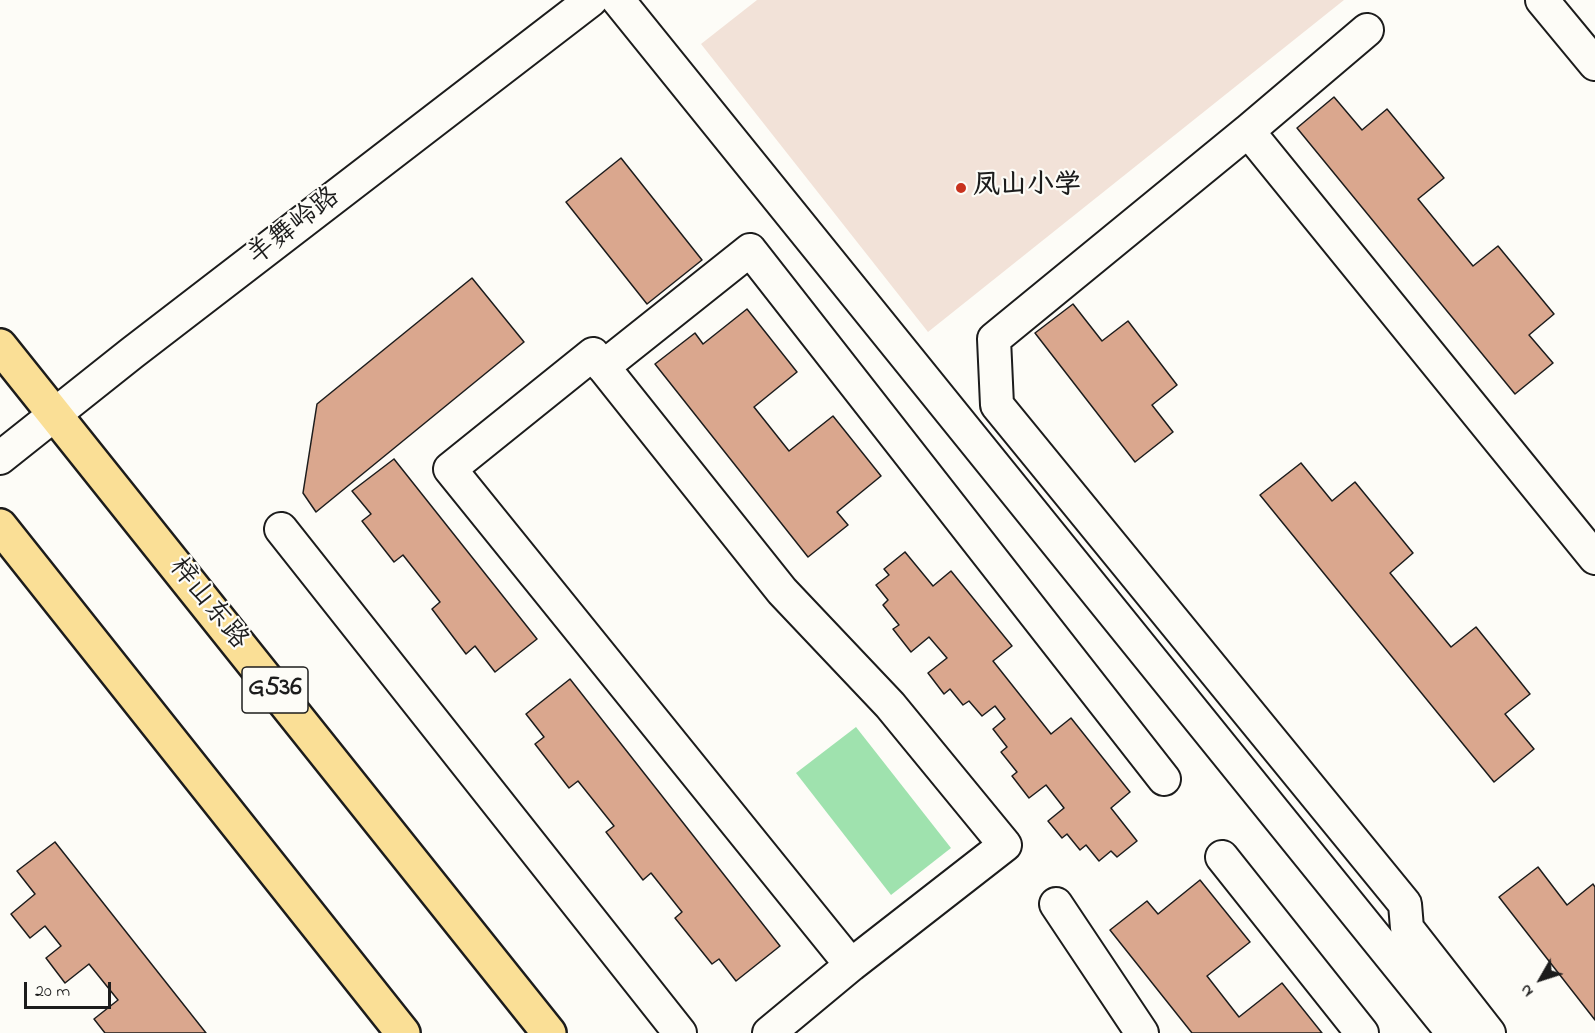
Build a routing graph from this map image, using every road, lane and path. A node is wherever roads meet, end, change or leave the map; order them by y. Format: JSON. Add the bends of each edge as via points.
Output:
{"nodes":[{"id":1,"x":591,"y":0,"type":"edge"},
{"id":2,"x":618,"y":0,"type":"edge"},
{"id":3,"x":1542,"y":0,"type":"edge"},
{"id":4,"x":1367,"y":30,"type":"dead end"},
{"id":5,"x":1595,"y":64,"type":"edge"},
{"id":6,"x":1248,"y":131,"type":"junction"},
{"id":7,"x":0,"y":346,"type":"edge"},
{"id":8,"x":603,"y":367,"type":"junction"},
{"id":9,"x":55,"y":415,"type":"junction"},
{"id":10,"x":0,"y":458,"type":"edge"},
{"id":11,"x":0,"y":526,"type":"edge"},
{"id":12,"x":281,"y":530,"type":"dead end"},
{"id":13,"x":1595,"y":558,"type":"edge"},
{"id":14,"x":1164,"y":779,"type":"dead end"},
{"id":15,"x":1222,"y":857,"type":"dead end"},
{"id":16,"x":1056,"y":904,"type":"dead end"},
{"id":17,"x":851,"y":965,"type":"junction"},
{"id":18,"x":403,"y":1033,"type":"edge"},
{"id":19,"x":549,"y":1033,"type":"edge"},
{"id":20,"x":680,"y":1033,"type":"edge"},
{"id":21,"x":769,"y":1033,"type":"edge"},
{"id":22,"x":1142,"y":1033,"type":"edge"},
{"id":23,"x":1362,"y":1033,"type":"edge"},
{"id":24,"x":1453,"y":1033,"type":"edge"},
{"id":25,"x":1489,"y":1033,"type":"edge"}],
"edges":[{"from":1,"to":9,"type":"street","name":"羊舞岭路"},
{"from":2,"to":24,"type":"street"},
{"from":3,"to":5,"type":"street"},
{"from":4,"to":6,"type":"street"},
{"from":6,"to":13,"type":"street"},
{"from":6,"to":25,"type":"street","via":[[994,339],[997,405],[1406,904],[1407,928]]},
{"from":7,"to":9,"type":"highway","name":"梓山东路","number":"G536"},
{"from":8,"to":14,"type":"street","via":[[750,250]]},
{"from":8,"to":17,"type":"street","via":[[782,591],[890,705],[1005,845]]},
{"from":8,"to":17,"type":"street","via":[[593,354],[450,470]]},
{"from":9,"to":10,"type":"street","name":"羊舞岭路"},
{"from":9,"to":19,"type":"highway","name":"梓山东路","number":"G536"},
{"from":11,"to":18,"type":"highway"},
{"from":12,"to":20,"type":"street"},
{"from":15,"to":23,"type":"street"},
{"from":16,"to":22,"type":"street"},
{"from":17,"to":21,"type":"street"}]}
